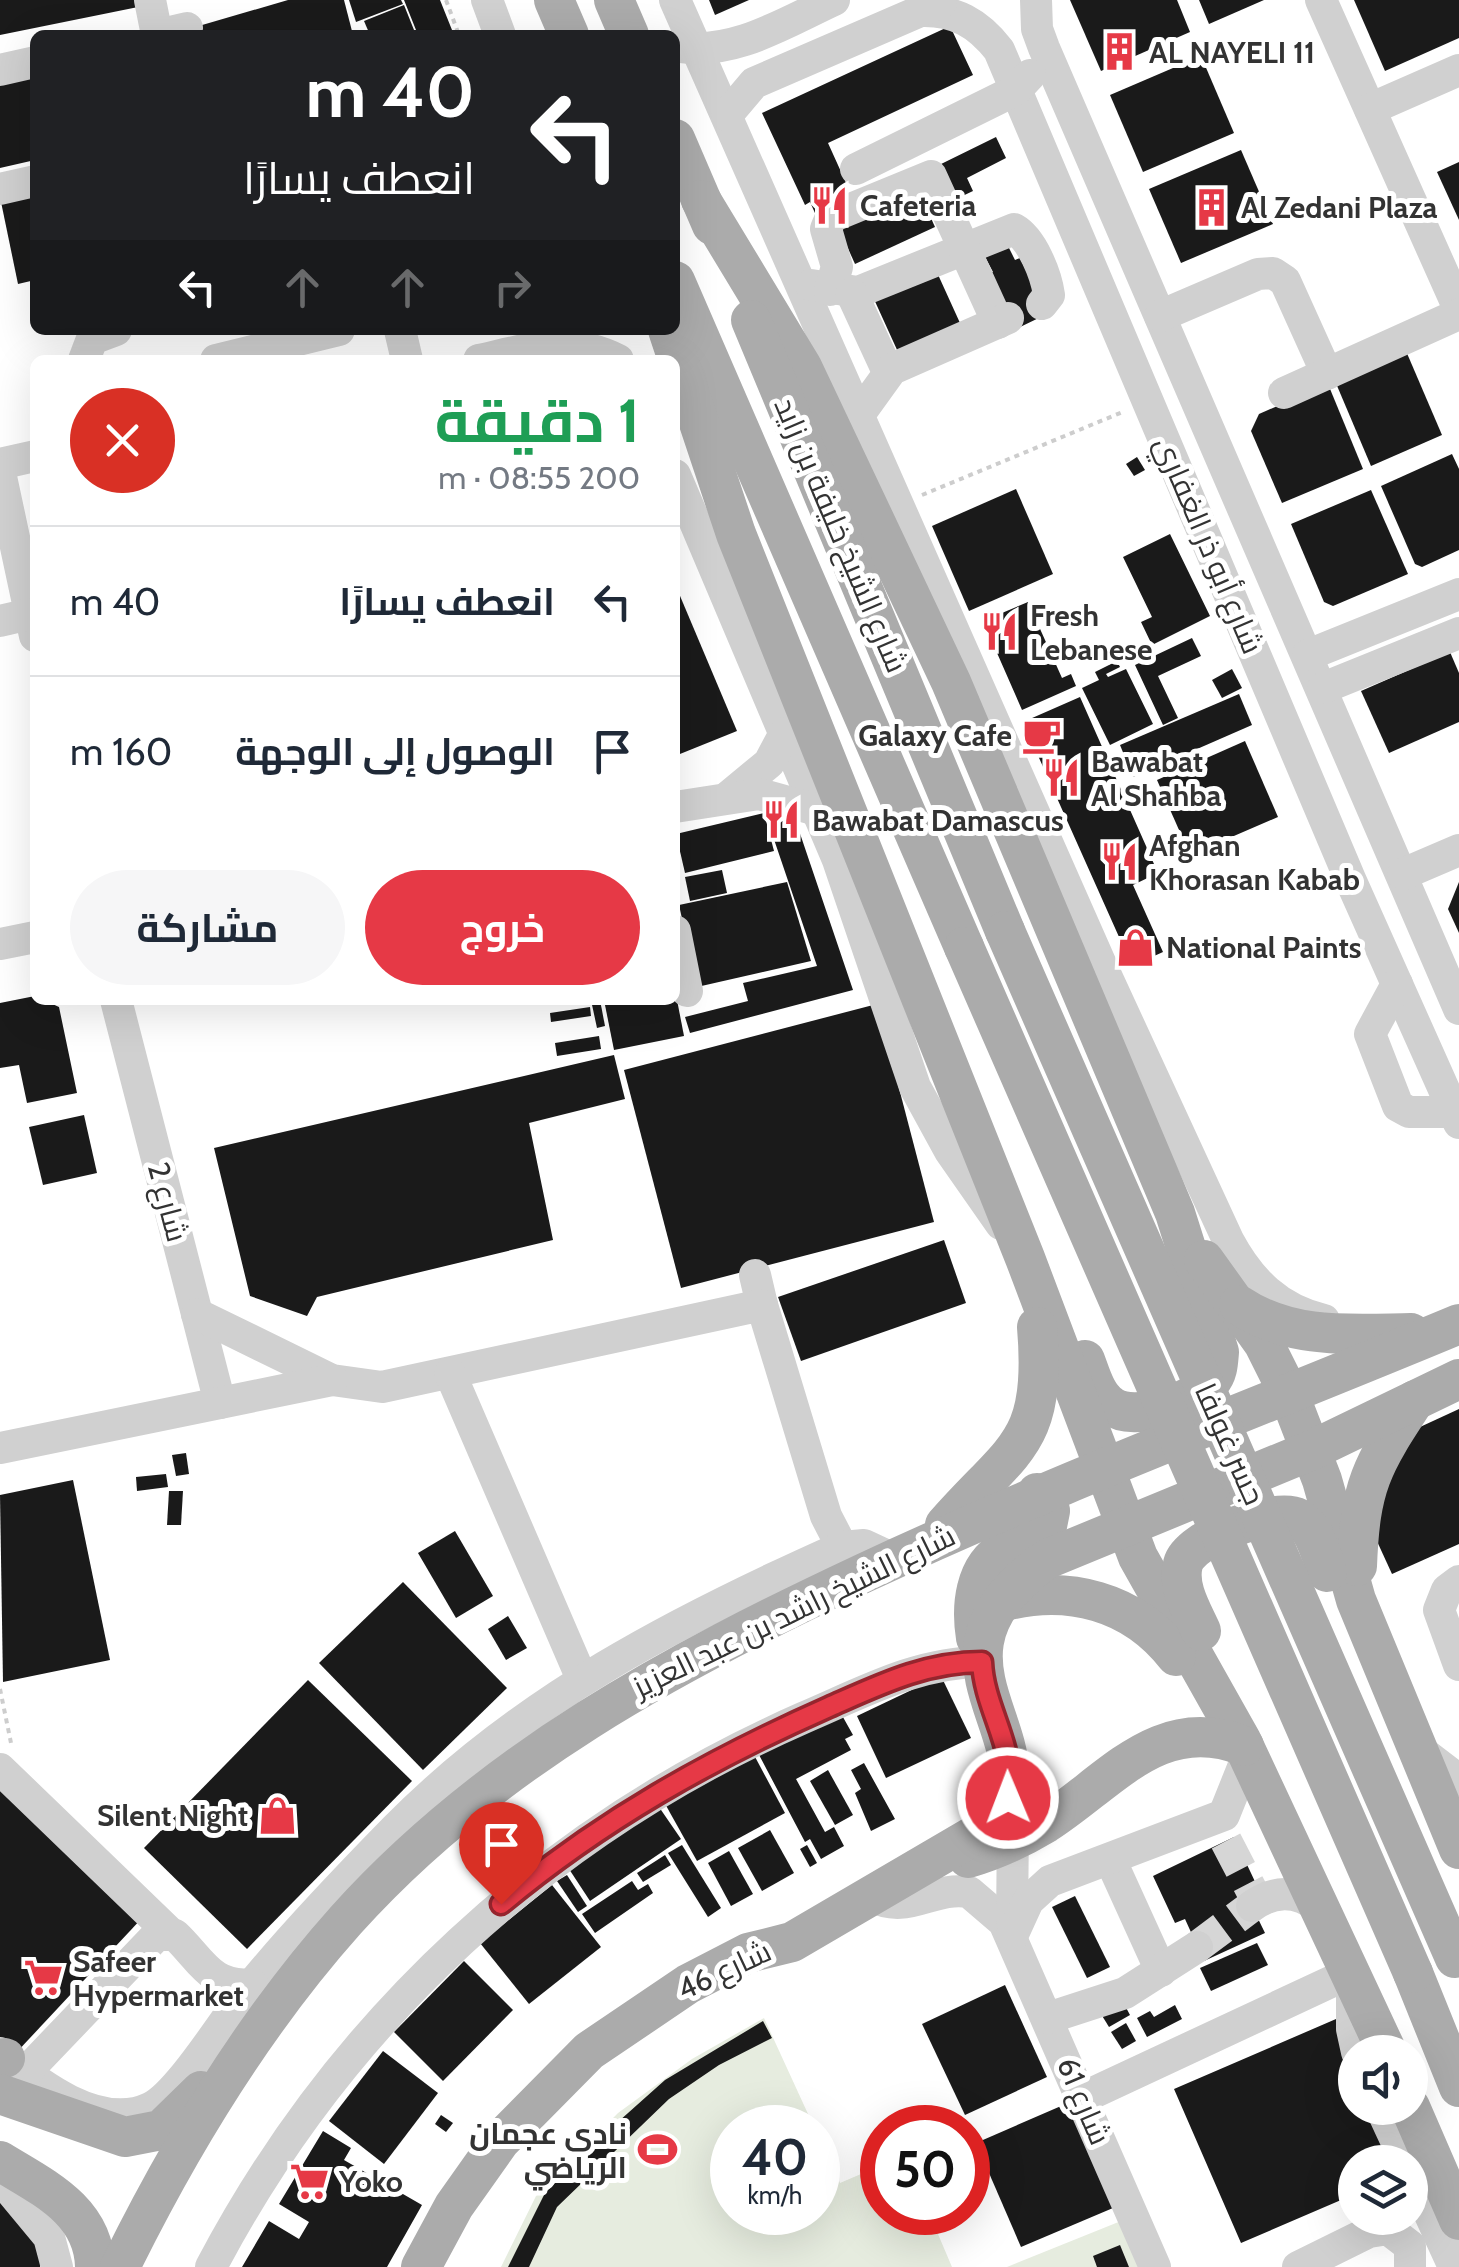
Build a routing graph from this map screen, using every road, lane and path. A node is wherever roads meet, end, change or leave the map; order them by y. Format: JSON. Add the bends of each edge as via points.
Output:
{"nodes":[{"id":1,"x":150,"y":0,"type":"edge"},
{"id":2,"x":446,"y":0,"type":"edge"},
{"id":3,"x":487,"y":0,"type":"edge"},
{"id":4,"x":554,"y":0,"type":"edge"},
{"id":5,"x":675,"y":0,"type":"edge"},
{"id":6,"x":835,"y":0,"type":"edge"},
{"id":7,"x":1036,"y":0,"type":"edge"},
{"id":8,"x":1322,"y":0,"type":"edge"},
{"id":9,"x":934,"y":5,"type":"edge"},
{"id":10,"x":187,"y":28,"type":"dead end"},
{"id":11,"x":155,"y":30,"type":"edge"},
{"id":12,"x":178,"y":30,"type":"edge"},
{"id":13,"x":457,"y":30,"type":"edge"},
{"id":14,"x":498,"y":30,"type":"edge"},
{"id":15,"x":567,"y":30,"type":"edge"},
{"id":16,"x":855,"y":40,"type":"junction"},
{"id":17,"x":686,"y":48,"type":"edge"},
{"id":18,"x":30,"y":63,"type":"edge"},
{"id":19,"x":0,"y":70,"type":"edge"},
{"id":20,"x":1459,"y":70,"type":"edge"},
{"id":21,"x":1054,"y":72,"type":"junction"},
{"id":22,"x":1016,"y":90,"type":"junction"},
{"id":23,"x":1370,"y":108,"type":"junction"},
{"id":24,"x":727,"y":115,"type":"junction"},
{"id":25,"x":680,"y":151,"type":"edge"},
{"id":26,"x":856,"y":169,"type":"dead end"},
{"id":27,"x":30,"y":182,"type":"edge"},
{"id":28,"x":0,"y":189,"type":"edge"},
{"id":29,"x":702,"y":200,"type":"junction"},
{"id":30,"x":965,"y":247,"type":"junction"},
{"id":31,"x":829,"y":289,"type":"junction"},
{"id":32,"x":680,"y":293,"type":"edge"},
{"id":33,"x":1042,"y":304,"type":"dead end"},
{"id":34,"x":1459,"y":311,"type":"edge"},
{"id":35,"x":1160,"y":316,"type":"junction"},
{"id":36,"x":103,"y":335,"type":"edge"},
{"id":37,"x":318,"y":335,"type":"edge"},
{"id":38,"x":564,"y":336,"type":"edge"},
{"id":39,"x":86,"y":355,"type":"edge"},
{"id":40,"x":236,"y":355,"type":"edge"},
{"id":41,"x":497,"y":355,"type":"edge"},
{"id":42,"x":606,"y":355,"type":"edge"},
{"id":43,"x":680,"y":368,"type":"edge"},
{"id":44,"x":888,"y":372,"type":"junction"},
{"id":45,"x":1327,"y":374,"type":"junction"},
{"id":46,"x":1284,"y":393,"type":"dead end"},
{"id":47,"x":1148,"y":402,"type":"junction"},
{"id":48,"x":860,"y":412,"type":"junction"},
{"id":49,"x":30,"y":457,"type":"edge"},
{"id":50,"x":0,"y":464,"type":"edge"},
{"id":51,"x":0,"y":472,"type":"edge"},
{"id":52,"x":680,"y":486,"type":"edge"},
{"id":53,"x":901,"y":504,"type":"junction"},
{"id":54,"x":1459,"y":594,"type":"edge"},
{"id":55,"x":22,"y":624,"type":"edge"},
{"id":56,"x":1459,"y":634,"type":"edge"},
{"id":57,"x":960,"y":636,"type":"junction"},
{"id":58,"x":1308,"y":654,"type":"junction"},
{"id":59,"x":951,"y":682,"type":"junction"},
{"id":60,"x":1323,"y":688,"type":"junction"},
{"id":61,"x":785,"y":733,"type":"junction"},
{"id":62,"x":729,"y":796,"type":"junction"},
{"id":63,"x":680,"y":806,"type":"edge"},
{"id":64,"x":817,"y":810,"type":"junction"},
{"id":65,"x":858,"y":841,"type":"junction"},
{"id":66,"x":1459,"y":850,"type":"edge"},
{"id":67,"x":1403,"y":874,"type":"junction"},
{"id":68,"x":1005,"y":930,"type":"joint"},
{"id":69,"x":30,"y":938,"type":"edge"},
{"id":70,"x":0,"y":944,"type":"edge"},
{"id":71,"x":964,"y":948,"type":"joint"},
{"id":72,"x":680,"y":956,"type":"edge"},
{"id":73,"x":1103,"y":968,"type":"junction"},
{"id":74,"x":1397,"y":984,"type":"junction"},
{"id":75,"x":687,"y":991,"type":"dead end"},
{"id":76,"x":117,"y":1005,"type":"edge"},
{"id":77,"x":1459,"y":1009,"type":"edge"},
{"id":78,"x":1091,"y":1013,"type":"junction"},
{"id":79,"x":1457,"y":1118,"type":"edge"},
{"id":80,"x":1175,"y":1212,"type":"junction"},
{"id":81,"x":1029,"y":1268,"type":"junction"},
{"id":82,"x":1232,"y":1299,"type":"junction"},
{"id":83,"x":198,"y":1314,"type":"junction"},
{"id":84,"x":1449,"y":1328,"type":"edge"},
{"id":85,"x":1388,"y":1333,"type":"junction"},
{"id":86,"x":450,"y":1373,"type":"junction"},
{"id":87,"x":1459,"y":1379,"type":"edge"},
{"id":88,"x":332,"y":1380,"type":"junction"},
{"id":89,"x":1416,"y":1400,"type":"junction"},
{"id":90,"x":220,"y":1403,"type":"junction"},
{"id":91,"x":1280,"y":1409,"type":"junction"},
{"id":92,"x":0,"y":1448,"type":"edge"},
{"id":93,"x":1312,"y":1450,"type":"junction"},
{"id":94,"x":1133,"y":1465,"type":"junction"},
{"id":95,"x":1240,"y":1480,"type":"junction"},
{"id":96,"x":1037,"y":1494,"type":"junction"},
{"id":97,"x":1180,"y":1503,"type":"junction"},
{"id":98,"x":1126,"y":1524,"type":"junction"},
{"id":99,"x":932,"y":1541,"type":"junction"},
{"id":100,"x":842,"y":1547,"type":"junction"},
{"id":101,"x":894,"y":1559,"type":"junction"},
{"id":102,"x":1459,"y":1581,"type":"edge"},
{"id":103,"x":1356,"y":1600,"type":"junction"},
{"id":104,"x":1001,"y":1602,"type":"junction"},
{"id":105,"x":982,"y":1662,"type":"junction"},
{"id":106,"x":1459,"y":1665,"type":"edge"},
{"id":107,"x":582,"y":1679,"type":"junction"},
{"id":108,"x":0,"y":1689,"type":"edge"},
{"id":109,"x":1413,"y":1745,"type":"junction"},
{"id":110,"x":1244,"y":1747,"type":"junction"},
{"id":111,"x":10,"y":1780,"type":"edge"},
{"id":112,"x":1459,"y":1780,"type":"edge"},
{"id":113,"x":1011,"y":1783,"type":"junction"},
{"id":114,"x":1014,"y":1841,"type":"junction"},
{"id":115,"x":1459,"y":1849,"type":"edge"},
{"id":116,"x":1111,"y":1861,"type":"junction"},
{"id":117,"x":915,"y":1870,"type":"junction"},
{"id":118,"x":871,"y":1896,"type":"junction"},
{"id":119,"x":1254,"y":1899,"type":"tunnel mouth"},
{"id":120,"x":1318,"y":1906,"type":"junction"},
{"id":121,"x":170,"y":1933,"type":"junction"},
{"id":122,"x":1012,"y":1936,"type":"junction"},
{"id":123,"x":292,"y":1941,"type":"joint"},
{"id":124,"x":792,"y":1942,"type":"junction"},
{"id":125,"x":1198,"y":1946,"type":"tunnel mouth"},
{"id":126,"x":1457,"y":1963,"type":"edge"},
{"id":127,"x":1161,"y":1971,"type":"junction"},
{"id":128,"x":1352,"y":1972,"type":"junction"},
{"id":129,"x":268,"y":1999,"type":"junction"},
{"id":130,"x":1048,"y":2018,"type":"junction"},
{"id":131,"x":1353,"y":2035,"type":"edge"},
{"id":132,"x":1380,"y":2035,"type":"edge"},
{"id":133,"x":7,"y":2073,"type":"edge"},
{"id":134,"x":1459,"y":2087,"type":"edge"},
{"id":135,"x":1082,"y":2098,"type":"junction"},
{"id":136,"x":1418,"y":2125,"type":"edge"},
{"id":137,"x":0,"y":2161,"type":"edge"},
{"id":138,"x":0,"y":2178,"type":"edge"},
{"id":139,"x":1428,"y":2210,"type":"edge"},
{"id":140,"x":1459,"y":2220,"type":"edge"},
{"id":141,"x":57,"y":2267,"type":"edge"},
{"id":142,"x":95,"y":2267,"type":"edge"},
{"id":143,"x":120,"y":2267,"type":"edge"},
{"id":144,"x":211,"y":2267,"type":"edge"},
{"id":145,"x":421,"y":2267,"type":"edge"},
{"id":146,"x":452,"y":2267,"type":"edge"},
{"id":147,"x":1155,"y":2267,"type":"edge"},
{"id":148,"x":1298,"y":2267,"type":"edge"},
{"id":149,"x":1410,"y":2267,"type":"edge"},
{"id":150,"x":1454,"y":2267,"type":"edge"}],
"edges":[{"from":1,"to":11,"type":"street"},
{"from":2,"to":13,"type":"path"},
{"from":3,"to":14,"type":"street"},
{"from":4,"to":15,"type":"main road"},
{"from":5,"to":17,"type":"street"},
{"from":6,"to":16,"type":"street","via":[[830,26]]},
{"from":6,"to":17,"type":"street","via":[[736,44]]},
{"from":7,"to":21,"type":"street","name":"شارع أبو ذر الغفاري","via":[[1037,29]]},
{"from":8,"to":23,"type":"street"},
{"from":9,"to":16,"type":"street"},
{"from":9,"to":22,"type":"street","name":"شارع أبو ذر الغفاري","via":[[974,23],[999,50]]},
{"from":10,"to":12,"type":"street"},
{"from":16,"to":24,"type":"street","via":[[754,83]]},
{"from":17,"to":24,"type":"street"},
{"from":18,"to":19,"type":"street"},
{"from":20,"to":23,"type":"street"},
{"from":21,"to":22,"type":"street","via":[[1032,74]]},
{"from":21,"to":35,"type":"street","name":"شارع أبو ذر الغفاري"},
{"from":22,"to":26,"type":"street"},
{"from":22,"to":47,"type":"street","name":"شارع أبو ذر الغفاري"},
{"from":23,"to":34,"type":"street"},
{"from":24,"to":31,"type":"street"},
{"from":25,"to":29,"type":"main road","name":"شارع الشيخ خليفة بن زايد"},
{"from":27,"to":28,"type":"street"},
{"from":29,"to":59,"type":"main road","via":[[802,367]]},
{"from":29,"to":68,"type":"main road","name":"شارع الشيخ خليفة بن زايد"},
{"from":30,"to":31,"type":"street"},
{"from":30,"to":31,"type":"street","via":[[937,182],[923,176],[831,217],[826,230],[838,268]]},
{"from":30,"to":33,"type":"street","via":[[1008,229],[1020,231],[1047,285]]},
{"from":30,"to":44,"type":"street","via":[[1003,321]]},
{"from":31,"to":44,"type":"street"},
{"from":31,"to":48,"type":"street"},
{"from":32,"to":71,"type":"main road","name":"شارع الشيخ خليفة بن زايد"},
{"from":34,"to":45,"type":"street"},
{"from":35,"to":45,"type":"street","via":[[1273,272],[1285,281]]},
{"from":35,"to":58,"type":"street","name":"شارع أبو ذر الغفاري"},
{"from":36,"to":39,"type":"street","via":[[92,339]]},
{"from":37,"to":40,"type":"street"},
{"from":38,"to":41,"type":"street"},
{"from":38,"to":42,"type":"street"},
{"from":43,"to":65,"type":"main road","via":[[712,471]]},
{"from":44,"to":48,"type":"street"},
{"from":45,"to":46,"type":"street"},
{"from":47,"to":53,"type":"path"},
{"from":47,"to":74,"type":"street","name":"شارع أبو ذر الغفاري"},
{"from":48,"to":53,"type":"street"},
{"from":49,"to":50,"type":"street"},
{"from":51,"to":55,"type":"street"},
{"from":52,"to":61,"type":"street"},
{"from":53,"to":57,"type":"street"},
{"from":54,"to":58,"type":"street"},
{"from":56,"to":60,"type":"street"},
{"from":57,"to":59,"type":"main road"},
{"from":57,"to":73,"type":"street"},
{"from":58,"to":60,"type":"street","name":"شارع أبو ذر الغفاري"},
{"from":59,"to":78,"type":"main road"},
{"from":60,"to":67,"type":"street","name":"شارع أبو ذر الغفاري"},
{"from":61,"to":62,"type":"street","via":[[769,763]]},
{"from":61,"to":64,"type":"street"},
{"from":62,"to":63,"type":"street"},
{"from":62,"to":64,"type":"street","via":[[774,796]]},
{"from":64,"to":65,"type":"main road"},
{"from":64,"to":81,"type":"street","via":[[914,1087]]},
{"from":65,"to":81,"type":"main road"},
{"from":66,"to":67,"type":"street"},
{"from":67,"to":77,"type":"street","name":"شارع أبو ذر الغفاري"},
{"from":68,"to":126,"type":"main road","name":"جسر غولفا","bridge":true},
{"from":69,"to":70,"type":"street"},
{"from":71,"to":134,"type":"main road","name":"جسر غولفا","bridge":true},
{"from":72,"to":75,"type":"street"},
{"from":73,"to":78,"type":"main road"},
{"from":73,"to":85,"type":"street","via":[[1228,1240],[1252,1278],[1308,1316]]},
{"from":74,"to":79,"type":"street","name":"شارع أبو ذر الغفاري"},
{"from":74,"to":79,"type":"street","via":[[1370,1034],[1394,1100],[1409,1112]]},
{"from":76,"to":83,"type":"street","name":"شارع 2"},
{"from":78,"to":80,"type":"main road"},
{"from":80,"to":81,"type":"main road","via":[[1218,1343],[1218,1365],[1204,1388],[1144,1414],[1122,1412],[1103,1400],[1061,1305]]},
{"from":80,"to":82,"type":"main road"},
{"from":81,"to":94,"type":"main road"},
{"from":81,"to":99,"type":"main road","via":[[1040,1380],[1029,1429],[1000,1471]]},
{"from":82,"to":85,"type":"main road","via":[[1306,1332]]},
{"from":82,"to":91,"type":"main road","via":[[1274,1360]]},
{"from":83,"to":88,"type":"street"},
{"from":83,"to":90,"type":"street","name":"شارع 2"},
{"from":84,"to":85,"type":"main road"},
{"from":84,"to":91,"type":"main road"},
{"from":86,"to":88,"type":"street","via":[[382,1388]]},
{"from":86,"to":100,"type":"street","via":[[759,1290],[826,1516]]},
{"from":86,"to":107,"type":"street"},
{"from":87,"to":89,"type":"main road"},
{"from":88,"to":90,"type":"street"},
{"from":89,"to":93,"type":"main road"},
{"from":89,"to":103,"type":"main road","via":[[1370,1469],[1360,1504]]},
{"from":90,"to":92,"type":"street"},
{"from":91,"to":93,"type":"main road"},
{"from":91,"to":94,"type":"main road","name":"شارع الشيخ راشد بن عبد العزيز","via":[[1229,1417]]},
{"from":91,"to":95,"type":"main road"},
{"from":93,"to":95,"type":"main road"},
{"from":93,"to":103,"type":"main road"},
{"from":94,"to":96,"type":"main road","name":"شارع الشيخ راشد بن عبد العزيز"},
{"from":94,"to":97,"type":"main road"},
{"from":94,"to":98,"type":"main road"},
{"from":95,"to":97,"type":"main road"},
{"from":96,"to":99,"type":"main road","name":"شارع الشيخ راشد بن عبد العزيز"},
{"from":96,"to":105,"type":"main road","via":[[1050,1511],[1047,1526],[996,1556],[978,1586],[974,1620]]},
{"from":97,"to":98,"type":"main road"},
{"from":98,"to":104,"type":"main road","via":[[1047,1559]]},
{"from":98,"to":110,"type":"main road","via":[[1149,1580]]},
{"from":99,"to":101,"type":"main road","name":"شارع الشيخ راشد بن عبد العزيز"},
{"from":100,"to":101,"type":"street","via":[[864,1545]]},
{"from":100,"to":107,"type":"street","via":[[698,1613]]},
{"from":101,"to":129,"type":"main road","name":"شارع الشيخ راشد بن عبد العزيز","via":[[716,1642],[546,1746],[394,1872]]},
{"from":102,"to":106,"type":"street","via":[[1439,1610]]},
{"from":103,"to":109,"type":"main road"},
{"from":104,"to":105,"type":"main road"},
{"from":104,"to":110,"type":"main road","via":[[1063,1594],[1122,1610],[1163,1641]]},
{"from":105,"to":113,"type":"main road"},
{"from":105,"to":144,"type":"street","via":[[906,1674],[744,1744],[655,1792],[537,1874],[426,1974],[350,2056],[273,2160]]},
{"from":107,"to":123,"type":"street","via":[[427,1798]]},
{"from":108,"to":111,"type":"path"},
{"from":109,"to":110,"type":"main road","via":[[1379,1696],[1310,1531],[1286,1514],[1203,1539],[1188,1552],[1182,1570]]},
{"from":109,"to":112,"type":"street"},
{"from":109,"to":115,"type":"main road"},
{"from":110,"to":114,"type":"main road","via":[[1195,1735],[1164,1740]]},
{"from":110,"to":116,"type":"street","via":[[1220,1831]]},
{"from":110,"to":120,"type":"main road"},
{"from":111,"to":121,"type":"street"},
{"from":113,"to":114,"type":"street","name":"شارع 61"},
{"from":113,"to":117,"type":"main road","via":[[992,1826]]},
{"from":114,"to":117,"type":"main road"},
{"from":114,"to":122,"type":"street","name":"شارع 61"},
{"from":116,"to":122,"type":"street","via":[[1037,1890]]},
{"from":116,"to":127,"type":"street"},
{"from":117,"to":118,"type":"main road"},
{"from":118,"to":122,"type":"street","name":"شارع 61","via":[[900,1906],[969,1892],[994,1910]]},
{"from":118,"to":124,"type":"main road"},
{"from":119,"to":120,"type":"street","via":[[1289,1894]]},
{"from":120,"to":128,"type":"main road"},
{"from":121,"to":129,"type":"street","via":[[202,1969]]},
{"from":121,"to":133,"type":"street","via":[[147,1943]]},
{"from":122,"to":130,"type":"street","name":"شارع 61"},
{"from":123,"to":129,"type":"main road"},
{"from":124,"to":145,"type":"main road","name":"شارع 46","via":[[748,1953],[688,1984],[578,2060],[500,2140]]},
{"from":124,"to":146,"type":"main road","name":"شارع 46","via":[[760,1976],[660,2033],[576,2098],[498,2189]]},
{"from":125,"to":127,"type":"street"},
{"from":127,"to":130,"type":"street","via":[[1125,1993]]},
{"from":128,"to":131,"type":"street"},
{"from":128,"to":132,"type":"main road"},
{"from":128,"to":135,"type":"street"},
{"from":129,"to":133,"type":"main road","via":[[183,2113],[145,2135],[105,2134]]},
{"from":129,"to":143,"type":"main road","name":"شارع الشيخ راشد بن عبد العزيز"},
{"from":130,"to":135,"type":"street","name":"شارع 61"},
{"from":135,"to":147,"type":"street","name":"شارع 61"},
{"from":136,"to":140,"type":"main road"},
{"from":137,"to":142,"type":"main road","via":[[72,2208]]},
{"from":138,"to":141,"type":"street","via":[[49,2238]]},
{"from":139,"to":150,"type":"street"},
{"from":148,"to":149,"type":"street","via":[[1388,2229],[1410,2246]]}]}
